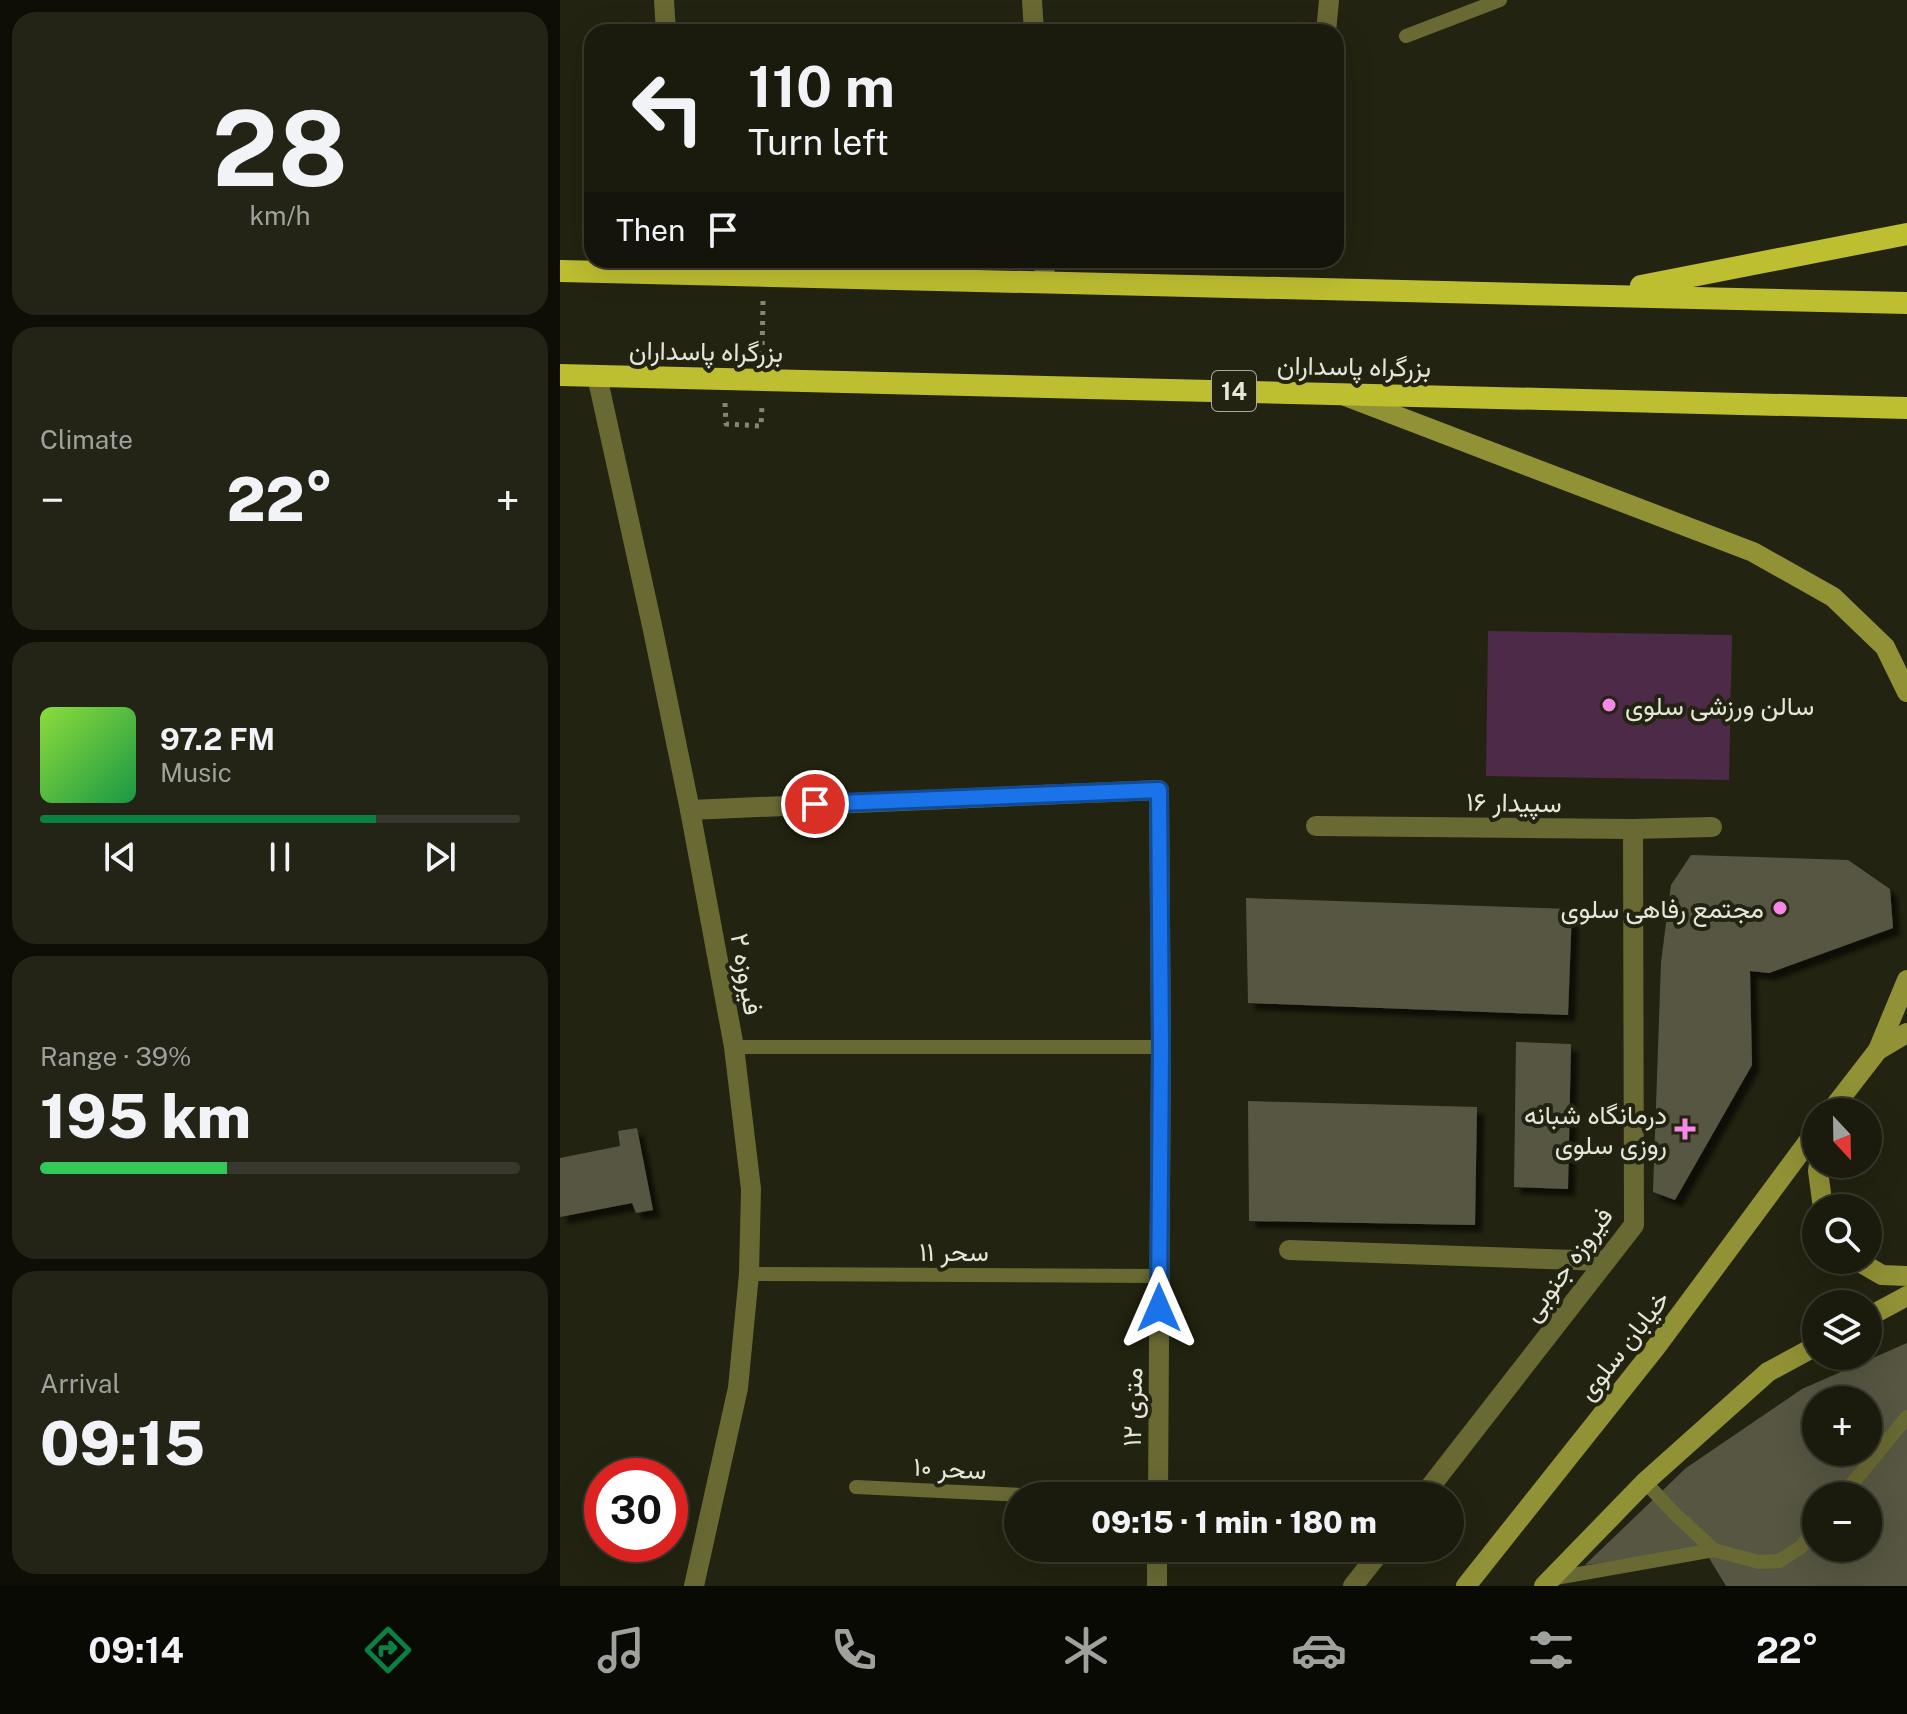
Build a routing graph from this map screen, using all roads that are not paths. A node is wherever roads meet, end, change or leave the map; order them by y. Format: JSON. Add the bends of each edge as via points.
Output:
{"nodes":[{"id":1,"x":664,"y":0,"type":"edge"},
{"id":2,"x":1032,"y":0,"type":"edge"},
{"id":3,"x":1329,"y":0,"type":"edge"},
{"id":4,"x":1500,"y":0,"type":"edge"},
{"id":5,"x":666,"y":24,"type":"edge"},
{"id":6,"x":1034,"y":24,"type":"edge"},
{"id":7,"x":1327,"y":24,"type":"edge"},
{"id":8,"x":1406,"y":36,"type":"dead end"},
{"id":9,"x":1907,"y":234,"type":"edge"},
{"id":10,"x":650,"y":268,"type":"edge"},
{"id":11,"x":771,"y":268,"type":"edge"},
{"id":12,"x":560,"y":271,"type":"edge"},
{"id":13,"x":1044,"y":271,"type":"edge"},
{"id":14,"x":1600,"y":294,"type":"junction"},
{"id":15,"x":1907,"y":303,"type":"edge"},
{"id":16,"x":560,"y":375,"type":"edge"},
{"id":17,"x":597,"y":376,"type":"junction"},
{"id":18,"x":1337,"y":393,"type":"junction"},
{"id":19,"x":1907,"y":408,"type":"edge"},
{"id":20,"x":1907,"y":692,"type":"edge"},
{"id":21,"x":690,"y":810,"type":"junction"},
{"id":22,"x":1316,"y":826,"type":"dead end"},
{"id":23,"x":1712,"y":827,"type":"dead end"},
{"id":24,"x":1633,"y":829,"type":"junction"},
{"id":25,"x":1907,"y":980,"type":"edge"},
{"id":26,"x":1907,"y":1033,"type":"edge"},
{"id":27,"x":734,"y":1047,"type":"junction"},
{"id":28,"x":1161,"y":1047,"type":"junction"},
{"id":29,"x":1878,"y":1050,"type":"junction"},
{"id":30,"x":1841,"y":1098,"type":"edge"},
{"id":31,"x":1802,"y":1150,"type":"edge"},
{"id":32,"x":1289,"y":1250,"type":"dead end"},
{"id":33,"x":1606,"y":1261,"type":"junction"},
{"id":34,"x":749,"y":1274,"type":"junction"},
{"id":35,"x":1880,"y":1274,"type":"edge"},
{"id":36,"x":1160,"y":1276,"type":"junction"},
{"id":37,"x":1907,"y":1276,"type":"edge"},
{"id":38,"x":1907,"y":1296,"type":"edge"},
{"id":39,"x":1882,"y":1309,"type":"edge"},
{"id":40,"x":1802,"y":1354,"type":"edge"},
{"id":41,"x":1907,"y":1417,"type":"edge"},
{"id":42,"x":1158,"y":1482,"type":"edge"},
{"id":43,"x":1434,"y":1482,"type":"edge"},
{"id":44,"x":1645,"y":1482,"type":"junction"},
{"id":45,"x":1854,"y":1482,"type":"edge"},
{"id":46,"x":856,"y":1487,"type":"dead end"},
{"id":47,"x":1004,"y":1494,"type":"edge"},
{"id":48,"x":1802,"y":1546,"type":"edge"},
{"id":49,"x":1714,"y":1550,"type":"junction"},
{"id":50,"x":1157,"y":1562,"type":"edge"},
{"id":51,"x":1372,"y":1562,"type":"edge"},
{"id":52,"x":1547,"y":1583,"type":"edge"},
{"id":53,"x":694,"y":1586,"type":"edge"},
{"id":54,"x":1157,"y":1586,"type":"edge"},
{"id":55,"x":1353,"y":1586,"type":"edge"},
{"id":56,"x":1466,"y":1586,"type":"edge"}],
"edges":[{"from":1,"to":5,"type":"street"},
{"from":2,"to":6,"type":"street"},
{"from":3,"to":7,"type":"street"},
{"from":4,"to":8,"type":"lane"},
{"from":9,"to":14,"type":"highway"},
{"from":10,"to":12,"type":"highway"},
{"from":11,"to":13,"type":"highway"},
{"from":13,"to":14,"type":"highway"},
{"from":14,"to":15,"type":"highway"},
{"from":16,"to":17,"type":"highway","name":"بزرگراه پاسداران","number":"14"},
{"from":17,"to":18,"type":"highway","name":"بزرگراه پاسداران","number":"14"},
{"from":17,"to":21,"type":"street","name":"فیروزه ٢"},
{"from":18,"to":19,"type":"highway","name":"بزرگراه پاسداران","number":"14"},
{"from":18,"to":20,"type":"main road","via":[[1753,552],[1833,597],[1885,647]]},
{"from":21,"to":27,"type":"street","name":"فیروزه ٢"},
{"from":21,"to":28,"type":"street","name":"۱۲ متری","via":[[1159,790]]},
{"from":22,"to":24,"type":"street","name":"سپیدار ۱۶"},
{"from":23,"to":24,"type":"street","name":"سپیدار ۱۶"},
{"from":24,"to":33,"type":"street","name":"فیروزه جنوبی","via":[[1634,1225]]},
{"from":25,"to":29,"type":"main road"},
{"from":26,"to":29,"type":"main road"},
{"from":27,"to":28,"type":"lane"},
{"from":27,"to":34,"type":"street","name":"فیروزه ٢","via":[[751,1189]]},
{"from":28,"to":36,"type":"street","name":"۱۲ متری"},
{"from":29,"to":30,"type":"main road"},
{"from":31,"to":56,"type":"main road","name":"خیابان سلوی","via":[[1656,1347]]},
{"from":32,"to":33,"type":"street"},
{"from":33,"to":43,"type":"street","name":"فیروزه جنوبی"},
{"from":34,"to":36,"type":"lane","name":"سحر ۱۱"},
{"from":34,"to":53,"type":"street","name":"فیروزه ٢","via":[[738,1388]]},
{"from":35,"to":37,"type":"main road"},
{"from":36,"to":42,"type":"street","name":"۱۲ متری"},
{"from":38,"to":39,"type":"main road"},
{"from":40,"to":44,"type":"main road","via":[[1768,1372]]},
{"from":41,"to":45,"type":"lane"},
{"from":44,"to":49,"type":"lane"},
{"from":44,"to":52,"type":"main road"},
{"from":46,"to":47,"type":"lane","name":"سحر ۱۰"},
{"from":48,"to":49,"type":"lane","via":[[1779,1561],[1759,1562]]},
{"from":49,"to":52,"type":"lane"},
{"from":50,"to":54,"type":"street"},
{"from":51,"to":55,"type":"street"}]}
